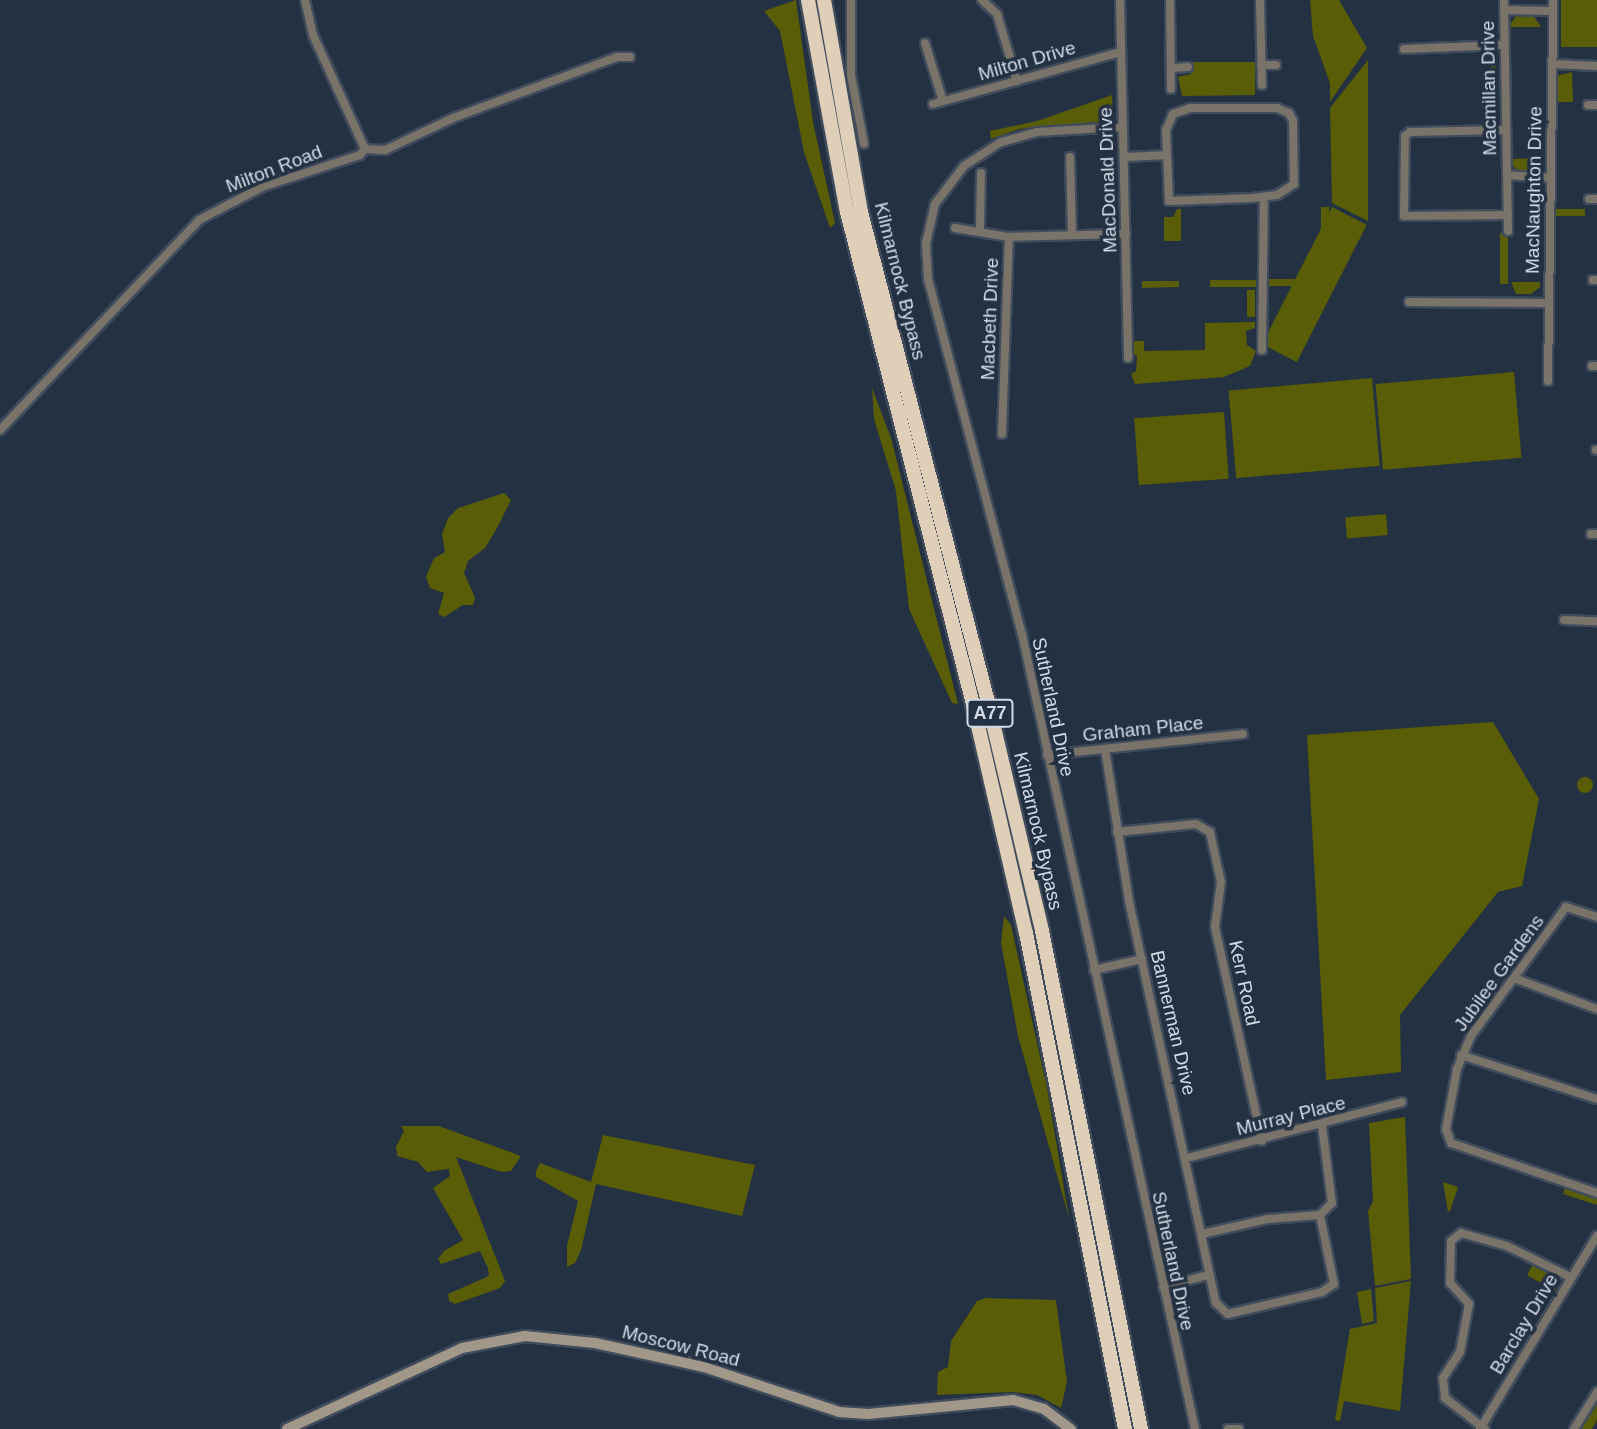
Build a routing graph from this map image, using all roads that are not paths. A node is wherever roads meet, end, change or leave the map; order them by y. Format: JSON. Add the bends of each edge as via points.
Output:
{"nodes":[{"id":1,"x":305,"y":0,"type":"edge"},
{"id":2,"x":808,"y":0,"type":"edge"},
{"id":3,"x":824,"y":0,"type":"edge"},
{"id":4,"x":851,"y":0,"type":"edge"},
{"id":5,"x":982,"y":0,"type":"edge"},
{"id":6,"x":1120,"y":0,"type":"edge"},
{"id":7,"x":1170,"y":0,"type":"edge"},
{"id":8,"x":1260,"y":0,"type":"edge"},
{"id":9,"x":1504,"y":0,"type":"edge"},
{"id":10,"x":1553,"y":0,"type":"edge"},
{"id":11,"x":1504,"y":10,"type":"junction"},
{"id":12,"x":1553,"y":11,"type":"junction"},
{"id":13,"x":925,"y":43,"type":"dead end"},
{"id":14,"x":1504,"y":45,"type":"junction"},
{"id":15,"x":1404,"y":49,"type":"dead end"},
{"id":16,"x":1121,"y":52,"type":"junction"},
{"id":17,"x":630,"y":57,"type":"dead end"},
{"id":18,"x":1552,"y":64,"type":"junction"},
{"id":19,"x":1261,"y":65,"type":"junction"},
{"id":20,"x":1276,"y":65,"type":"dead end"},
{"id":21,"x":1188,"y":66,"type":"dead end"},
{"id":22,"x":1597,"y":66,"type":"edge"},
{"id":23,"x":1171,"y":68,"type":"junction"},
{"id":24,"x":1017,"y":81,"type":"junction"},
{"id":25,"x":1262,"y":85,"type":"dead end"},
{"id":26,"x":1171,"y":89,"type":"dead end"},
{"id":27,"x":1123,"y":127,"type":"junction"},
{"id":28,"x":1506,"y":130,"type":"junction"},
{"id":29,"x":864,"y":144,"type":"dead end"},
{"id":30,"x":365,"y":149,"type":"junction"},
{"id":31,"x":1167,"y":155,"type":"junction"},
{"id":32,"x":1070,"y":157,"type":"dead end"},
{"id":33,"x":1126,"y":157,"type":"junction"},
{"id":34,"x":981,"y":173,"type":"dead end"},
{"id":35,"x":1507,"y":176,"type":"junction"},
{"id":36,"x":1549,"y":178,"type":"junction"},
{"id":37,"x":1264,"y":197,"type":"junction"},
{"id":38,"x":1508,"y":215,"type":"junction"},
{"id":39,"x":955,"y":228,"type":"dead end"},
{"id":40,"x":980,"y":230,"type":"junction"},
{"id":41,"x":1508,"y":231,"type":"dead end"},
{"id":42,"x":1072,"y":234,"type":"junction"},
{"id":43,"x":1126,"y":234,"type":"junction"},
{"id":44,"x":1009,"y":237,"type":"junction"},
{"id":45,"x":1409,"y":302,"type":"dead end"},
{"id":46,"x":1547,"y":303,"type":"junction"},
{"id":47,"x":1262,"y":350,"type":"dead end"},
{"id":48,"x":1128,"y":358,"type":"dead end"},
{"id":49,"x":1548,"y":381,"type":"dead end"},
{"id":50,"x":0,"y":430,"type":"edge"},
{"id":51,"x":1002,"y":434,"type":"dead end"},
{"id":52,"x":1564,"y":620,"type":"dead end"},
{"id":53,"x":1597,"y":621,"type":"edge"},
{"id":54,"x":1243,"y":734,"type":"dead end"},
{"id":55,"x":1105,"y":750,"type":"junction"},
{"id":56,"x":1047,"y":755,"type":"junction"},
{"id":57,"x":1117,"y":832,"type":"junction"},
{"id":58,"x":1597,"y":917,"type":"edge"},
{"id":59,"x":1142,"y":959,"type":"junction"},
{"id":60,"x":1094,"y":970,"type":"junction"},
{"id":61,"x":1514,"y":978,"type":"junction"},
{"id":62,"x":1597,"y":1009,"type":"edge"},
{"id":63,"x":1461,"y":1055,"type":"junction"},
{"id":64,"x":1597,"y":1099,"type":"edge"},
{"id":65,"x":1402,"y":1102,"type":"dead end"},
{"id":66,"x":1322,"y":1126,"type":"junction"},
{"id":67,"x":1262,"y":1141,"type":"junction"},
{"id":68,"x":1187,"y":1158,"type":"junction"},
{"id":69,"x":1597,"y":1193,"type":"edge"},
{"id":70,"x":1320,"y":1215,"type":"junction"},
{"id":71,"x":1202,"y":1234,"type":"junction"},
{"id":72,"x":1596,"y":1240,"type":"edge"},
{"id":73,"x":1208,"y":1275,"type":"junction"},
{"id":74,"x":1570,"y":1277,"type":"junction"},
{"id":75,"x":1163,"y":1287,"type":"junction"},
{"id":76,"x":1597,"y":1392,"type":"edge"},
{"id":77,"x":1135,"y":1397,"type":"junction"},
{"id":78,"x":1124,"y":1428,"type":"edge"},
{"id":79,"x":1482,"y":1428,"type":"edge"},
{"id":80,"x":287,"y":1429,"type":"edge"},
{"id":81,"x":1072,"y":1429,"type":"edge"},
{"id":82,"x":1141,"y":1429,"type":"edge"},
{"id":83,"x":1151,"y":1429,"type":"edge"},
{"id":84,"x":1195,"y":1429,"type":"edge"},
{"id":85,"x":1228,"y":1429,"type":"edge"},
{"id":86,"x":1239,"y":1429,"type":"edge"},
{"id":87,"x":1574,"y":1429,"type":"edge"}],
"edges":[{"from":1,"to":30,"type":"street","via":[[313,35]]},
{"from":2,"to":78,"type":"highway","name":"Kilmarnock Bypass","number":"A77","via":[[847,212],[973,704],[1026,933]]},
{"from":3,"to":77,"type":"highway","name":"Kilmarnock Bypass","number":"A77","via":[[861,212],[988,702],[1042,931]]},
{"from":4,"to":29,"type":"street","via":[[850,75]]},
{"from":5,"to":24,"type":"street","via":[[998,15]]},
{"from":6,"to":16,"type":"street","name":"MacDonald Drive"},
{"from":7,"to":23,"type":"street"},
{"from":8,"to":19,"type":"street"},
{"from":9,"to":11,"type":"street","name":"Macmillan Drive"},
{"from":10,"to":12,"type":"street","name":"MacNaughton Drive"},
{"from":11,"to":12,"type":"street"},
{"from":11,"to":14,"type":"street","name":"Macmillan Drive"},
{"from":12,"to":18,"type":"street","name":"MacNaughton Drive"},
{"from":13,"to":24,"type":"street","name":"Milton Drive","via":[[938,102]]},
{"from":14,"to":15,"type":"street"},
{"from":14,"to":28,"type":"street","name":"Macmillan Drive"},
{"from":16,"to":24,"type":"street","name":"Milton Drive"},
{"from":16,"to":27,"type":"street","name":"MacDonald Drive"},
{"from":17,"to":30,"type":"street","name":"Milton Road","via":[[617,57],[466,113],[385,150]]},
{"from":18,"to":22,"type":"street"},
{"from":18,"to":36,"type":"street","name":"MacNaughton Drive"},
{"from":19,"to":20,"type":"street"},
{"from":19,"to":25,"type":"street"},
{"from":21,"to":23,"type":"street"},
{"from":23,"to":26,"type":"street"},
{"from":27,"to":33,"type":"street","name":"MacDonald Drive"},
{"from":27,"to":56,"type":"street","name":"Sutherland Drive","via":[[1037,132],[1001,142],[964,166],[935,204],[926,242],[928,279],[1022,634]]},
{"from":28,"to":35,"type":"street","name":"Macmillan Drive"},
{"from":28,"to":38,"type":"street","via":[[1410,132],[1405,136],[1404,216]]},
{"from":30,"to":50,"type":"street","name":"Milton Road","via":[[360,155],[262,187],[199,220]]},
{"from":31,"to":33,"type":"street"},
{"from":31,"to":37,"type":"street","via":[[1169,201]]},
{"from":31,"to":37,"type":"street","via":[[1166,130],[1173,114],[1190,108],[1277,108],[1293,121],[1294,184]]},
{"from":32,"to":42,"type":"street"},
{"from":33,"to":43,"type":"street","name":"MacDonald Drive"},
{"from":34,"to":40,"type":"street"},
{"from":35,"to":36,"type":"street"},
{"from":35,"to":38,"type":"street","name":"Macmillan Drive"},
{"from":36,"to":46,"type":"street","name":"MacNaughton Drive"},
{"from":37,"to":47,"type":"street"},
{"from":38,"to":41,"type":"street","name":"Macmillan Drive"},
{"from":39,"to":40,"type":"street"},
{"from":40,"to":44,"type":"street","via":[[1000,239]]},
{"from":42,"to":43,"type":"street","name":"Macbeth Drive"},
{"from":42,"to":44,"type":"street","name":"Macbeth Drive"},
{"from":43,"to":48,"type":"street","name":"MacDonald Drive"},
{"from":44,"to":51,"type":"street","name":"Macbeth Drive"},
{"from":45,"to":46,"type":"street"},
{"from":46,"to":49,"type":"street","name":"MacNaughton Drive"},
{"from":52,"to":53,"type":"street"},
{"from":54,"to":55,"type":"street","name":"Graham Place"},
{"from":55,"to":56,"type":"street","name":"Graham Place"},
{"from":55,"to":57,"type":"street","name":"Bannerman Drive"},
{"from":56,"to":60,"type":"street","name":"Sutherland Drive"},
{"from":57,"to":59,"type":"street","name":"Bannerman Drive"},
{"from":57,"to":67,"type":"street","name":"Kerr Road","via":[[1196,824],[1210,832],[1221,882],[1215,927]]},
{"from":58,"to":61,"type":"street","name":"Jubilee Gardens","via":[[1566,907]]},
{"from":59,"to":60,"type":"street"},
{"from":59,"to":68,"type":"street","name":"Bannerman Drive"},
{"from":60,"to":75,"type":"street","name":"Sutherland Drive"},
{"from":61,"to":62,"type":"street"},
{"from":61,"to":63,"type":"street","name":"Jubilee Gardens"},
{"from":63,"to":64,"type":"street"},
{"from":63,"to":69,"type":"street","name":"Jubilee Gardens","via":[[1447,1129],[1449,1142]]},
{"from":65,"to":66,"type":"street","name":"Murray Place"},
{"from":66,"to":67,"type":"street","name":"Murray Place"},
{"from":66,"to":70,"type":"street","via":[[1332,1203]]},
{"from":67,"to":68,"type":"street","name":"Murray Place"},
{"from":68,"to":71,"type":"street","name":"Bannerman Drive"},
{"from":70,"to":71,"type":"street","via":[[1268,1219]]},
{"from":70,"to":73,"type":"street","name":"Bannerman Drive","via":[[1334,1284],[1322,1292],[1228,1314],[1216,1303]]},
{"from":71,"to":73,"type":"street","name":"Bannerman Drive"},
{"from":72,"to":74,"type":"street","name":"Barclay Drive"},
{"from":73,"to":75,"type":"street"},
{"from":74,"to":79,"type":"street","name":"Barclay Drive"},
{"from":74,"to":79,"type":"street","via":[[1461,1233],[1451,1241],[1450,1283],[1469,1304],[1460,1352],[1443,1378],[1445,1398]]},
{"from":75,"to":84,"type":"street","name":"Sutherland Drive"},
{"from":76,"to":87,"type":"street"},
{"from":77,"to":82,"type":"highway","name":"Kilmarnock Bypass","number":"A77"},
{"from":77,"to":83,"type":"highway","number":"A77"},
{"from":80,"to":81,"type":"street","name":"Moscow Road","via":[[462,1348],[525,1336],[595,1343],[704,1367],[839,1412],[868,1414],[1013,1400],[1044,1409]]},
{"from":85,"to":86,"type":"street"}]}
